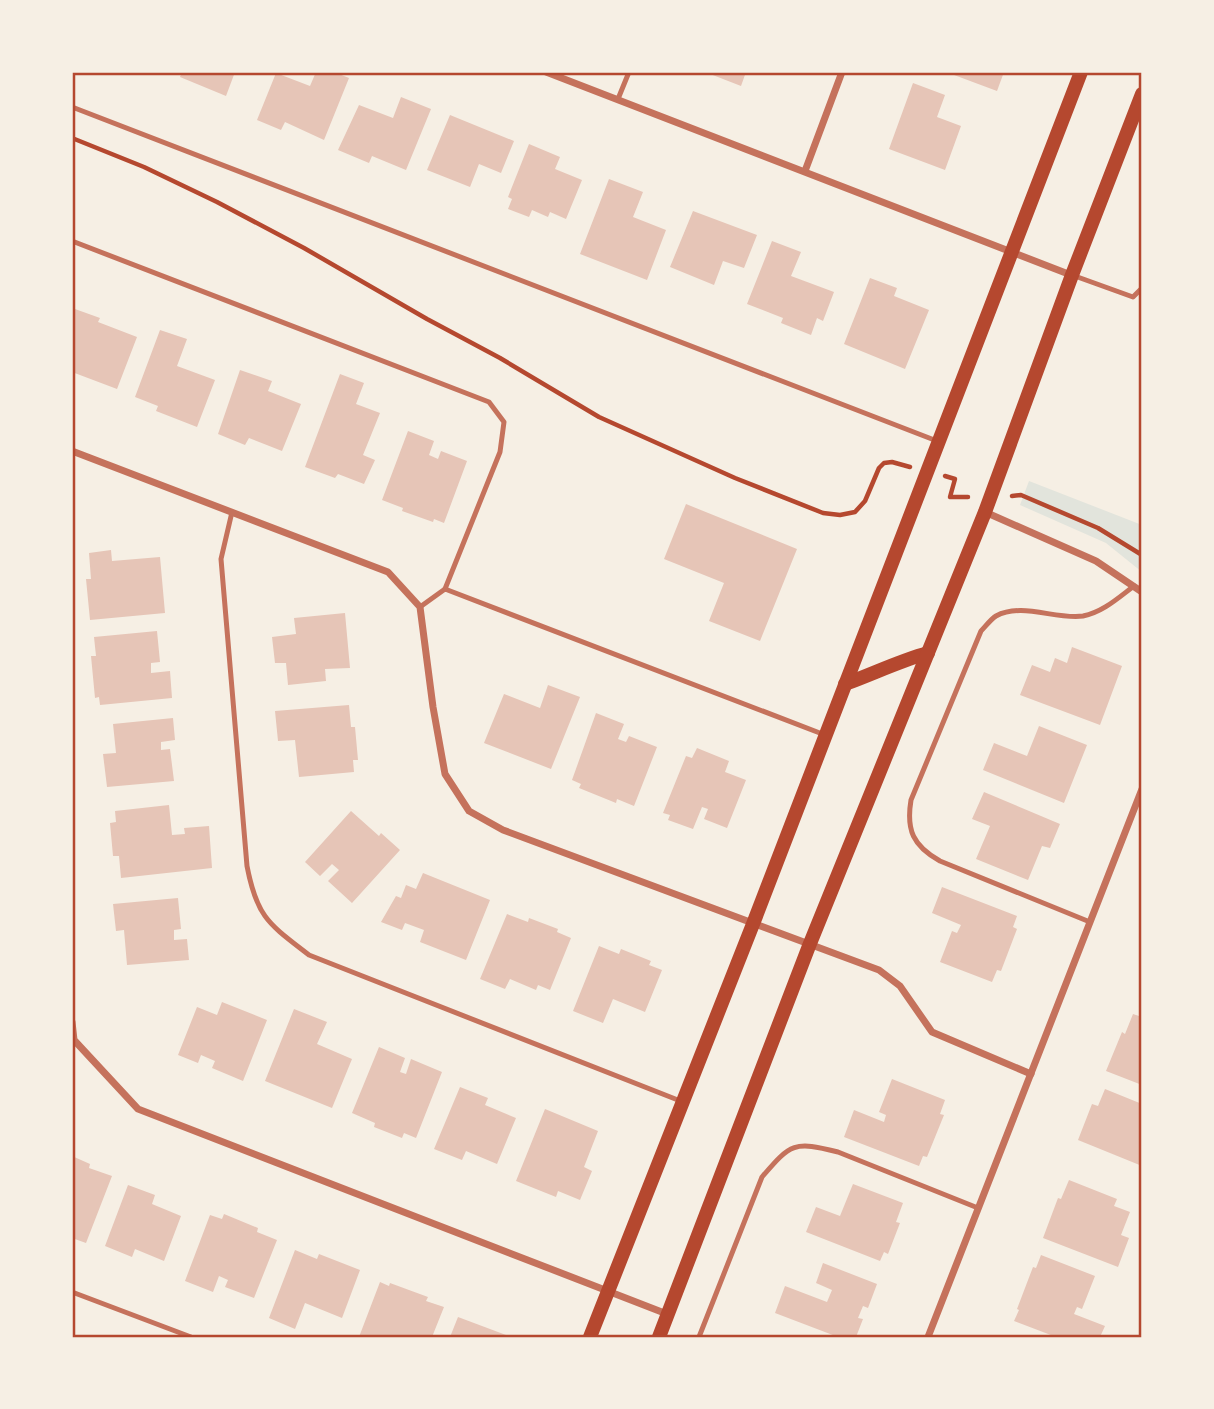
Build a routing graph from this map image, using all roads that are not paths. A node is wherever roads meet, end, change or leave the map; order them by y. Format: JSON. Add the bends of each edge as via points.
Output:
{"nodes":[{"id":1,"x":546,"y":72,"type":"edge"},
{"id":2,"x":629,"y":72,"type":"edge"},
{"id":3,"x":842,"y":72,"type":"edge"},
{"id":4,"x":1081,"y":72,"type":"edge"},
{"id":5,"x":1142,"y":94,"type":"edge"},
{"id":6,"x":618,"y":99,"type":"junction"},
{"id":7,"x":72,"y":107,"type":"edge"},
{"id":8,"x":804,"y":171,"type":"junction"},
{"id":9,"x":72,"y":241,"type":"edge"},
{"id":10,"x":1010,"y":252,"type":"junction"},
{"id":11,"x":1072,"y":275,"type":"junction"},
{"id":12,"x":1142,"y":288,"type":"edge"},
{"id":13,"x":938,"y":441,"type":"junction"},
{"id":14,"x":72,"y":451,"type":"edge"},
{"id":15,"x":987,"y":505,"type":"junction"},
{"id":16,"x":232,"y":512,"type":"junction"},
{"id":17,"x":1134,"y":586,"type":"junction"},
{"id":18,"x":445,"y":590,"type":"junction"},
{"id":19,"x":1142,"y":592,"type":"edge"},
{"id":20,"x":420,"y":607,"type":"junction"},
{"id":21,"x":928,"y":653,"type":"junction"},
{"id":22,"x":845,"y":684,"type":"junction"},
{"id":23,"x":825,"y":735,"type":"junction"},
{"id":24,"x":1142,"y":789,"type":"edge"},
{"id":25,"x":1090,"y":922,"type":"junction"},
{"id":26,"x":752,"y":924,"type":"junction"},
{"id":27,"x":809,"y":946,"type":"junction"},
{"id":28,"x":72,"y":1022,"type":"edge"},
{"id":29,"x":1031,"y":1074,"type":"junction"},
{"id":30,"x":683,"y":1102,"type":"junction"},
{"id":31,"x":978,"y":1208,"type":"junction"},
{"id":32,"x":72,"y":1292,"type":"edge"},
{"id":33,"x":608,"y":1292,"type":"junction"},
{"id":34,"x":668,"y":1314,"type":"junction"},
{"id":35,"x":191,"y":1337,"type":"edge"},
{"id":36,"x":590,"y":1337,"type":"edge"},
{"id":37,"x":659,"y":1337,"type":"edge"},
{"id":38,"x":699,"y":1337,"type":"edge"},
{"id":39,"x":928,"y":1337,"type":"edge"}],
"edges":[{"from":1,"to":6,"type":"street"},
{"from":2,"to":6,"type":"lane"},
{"from":3,"to":8,"type":"street"},
{"from":4,"to":10,"type":"main road"},
{"from":5,"to":11,"type":"main road"},
{"from":6,"to":8,"type":"street"},
{"from":7,"to":13,"type":"lane"},
{"from":8,"to":10,"type":"street"},
{"from":9,"to":18,"type":"lane","via":[[489,401],[504,422],[500,452]]},
{"from":10,"to":11,"type":"street"},
{"from":10,"to":13,"type":"main road"},
{"from":11,"to":12,"type":"lane","via":[[1133,297]]},
{"from":11,"to":15,"type":"main road"},
{"from":13,"to":22,"type":"main road"},
{"from":14,"to":16,"type":"street"},
{"from":15,"to":17,"type":"street","via":[[1096,561]]},
{"from":15,"to":21,"type":"main road"},
{"from":16,"to":20,"type":"street","via":[[388,572]]},
{"from":16,"to":30,"type":"lane","via":[[221,559],[247,866],[253,897],[267,921],[309,955]]},
{"from":17,"to":19,"type":"street"},
{"from":17,"to":25,"type":"lane","via":[[1103,609],[1083,615],[1066,617],[1027,610],[997,615],[981,631],[911,800],[909,815],[915,840],[926,853]]},
{"from":18,"to":20,"type":"lane"},
{"from":18,"to":23,"type":"lane"},
{"from":20,"to":26,"type":"street","via":[[445,774],[469,811],[503,830]]},
{"from":21,"to":22,"type":"main road"},
{"from":21,"to":27,"type":"main road"},
{"from":22,"to":23,"type":"main road"},
{"from":23,"to":26,"type":"main road"},
{"from":24,"to":25,"type":"street"},
{"from":25,"to":29,"type":"street"},
{"from":26,"to":27,"type":"street"},
{"from":26,"to":30,"type":"main road"},
{"from":27,"to":29,"type":"street","via":[[879,970],[900,986],[932,1032]]},
{"from":27,"to":34,"type":"main road"},
{"from":28,"to":33,"type":"street","via":[[74,1040],[138,1109]]},
{"from":29,"to":31,"type":"street"},
{"from":30,"to":33,"type":"main road"},
{"from":31,"to":38,"type":"lane","via":[[838,1152],[794,1146],[762,1177]]},
{"from":31,"to":39,"type":"street"},
{"from":32,"to":35,"type":"lane"},
{"from":33,"to":34,"type":"street"},
{"from":33,"to":36,"type":"main road"},
{"from":34,"to":37,"type":"main road"}]}
